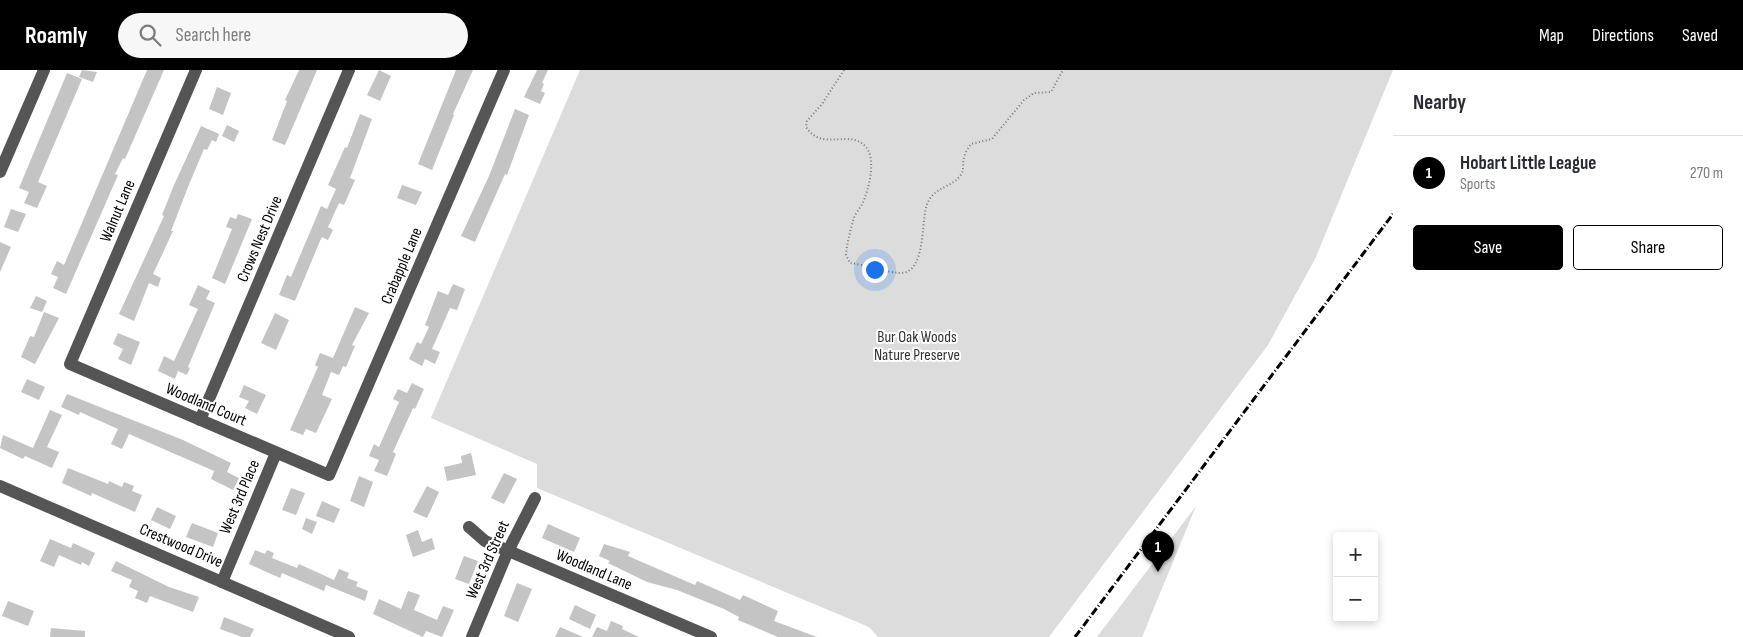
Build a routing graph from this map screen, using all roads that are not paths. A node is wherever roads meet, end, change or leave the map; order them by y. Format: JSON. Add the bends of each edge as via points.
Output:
{"nodes":[{"id":1,"x":44,"y":70,"type":"edge"},
{"id":2,"x":196,"y":70,"type":"edge"},
{"id":3,"x":349,"y":70,"type":"edge"},
{"id":4,"x":504,"y":70,"type":"edge"},
{"id":5,"x":0,"y":172,"type":"edge"},
{"id":6,"x":70,"y":364,"type":"joint"},
{"id":7,"x":200,"y":420,"type":"junction"},
{"id":8,"x":276,"y":453,"type":"junction"},
{"id":9,"x":329,"y":475,"type":"joint"},
{"id":10,"x":0,"y":486,"type":"edge"},
{"id":11,"x":535,"y":498,"type":"dead end"},
{"id":12,"x":469,"y":527,"type":"dead end"},
{"id":13,"x":508,"y":551,"type":"junction"},
{"id":14,"x":222,"y":582,"type":"junction"},
{"id":15,"x":350,"y":637,"type":"edge"},
{"id":16,"x":472,"y":637,"type":"edge"},
{"id":17,"x":712,"y":637,"type":"edge"}],
"edges":[{"from":1,"to":5,"type":"street"},
{"from":2,"to":6,"type":"street","name":"Walnut Lane"},
{"from":3,"to":7,"type":"street","name":"Crows Nest Drive"},
{"from":4,"to":9,"type":"street","name":"Crabapple Lane"},
{"from":6,"to":7,"type":"street","name":"Woodland Court"},
{"from":7,"to":8,"type":"street","name":"Woodland Court"},
{"from":8,"to":9,"type":"street","name":"Woodland Court"},
{"from":8,"to":14,"type":"street","name":"West 3rd Place"},
{"from":10,"to":14,"type":"street","name":"Crestwood Drive"},
{"from":11,"to":13,"type":"street","name":"West 3rd Street"},
{"from":12,"to":13,"type":"street","name":"Woodland Lane","via":[[485,542]]},
{"from":13,"to":16,"type":"street","name":"West 3rd Street"},
{"from":13,"to":17,"type":"street","name":"Woodland Lane"},
{"from":14,"to":15,"type":"street","name":"Crestwood Drive"}]}
